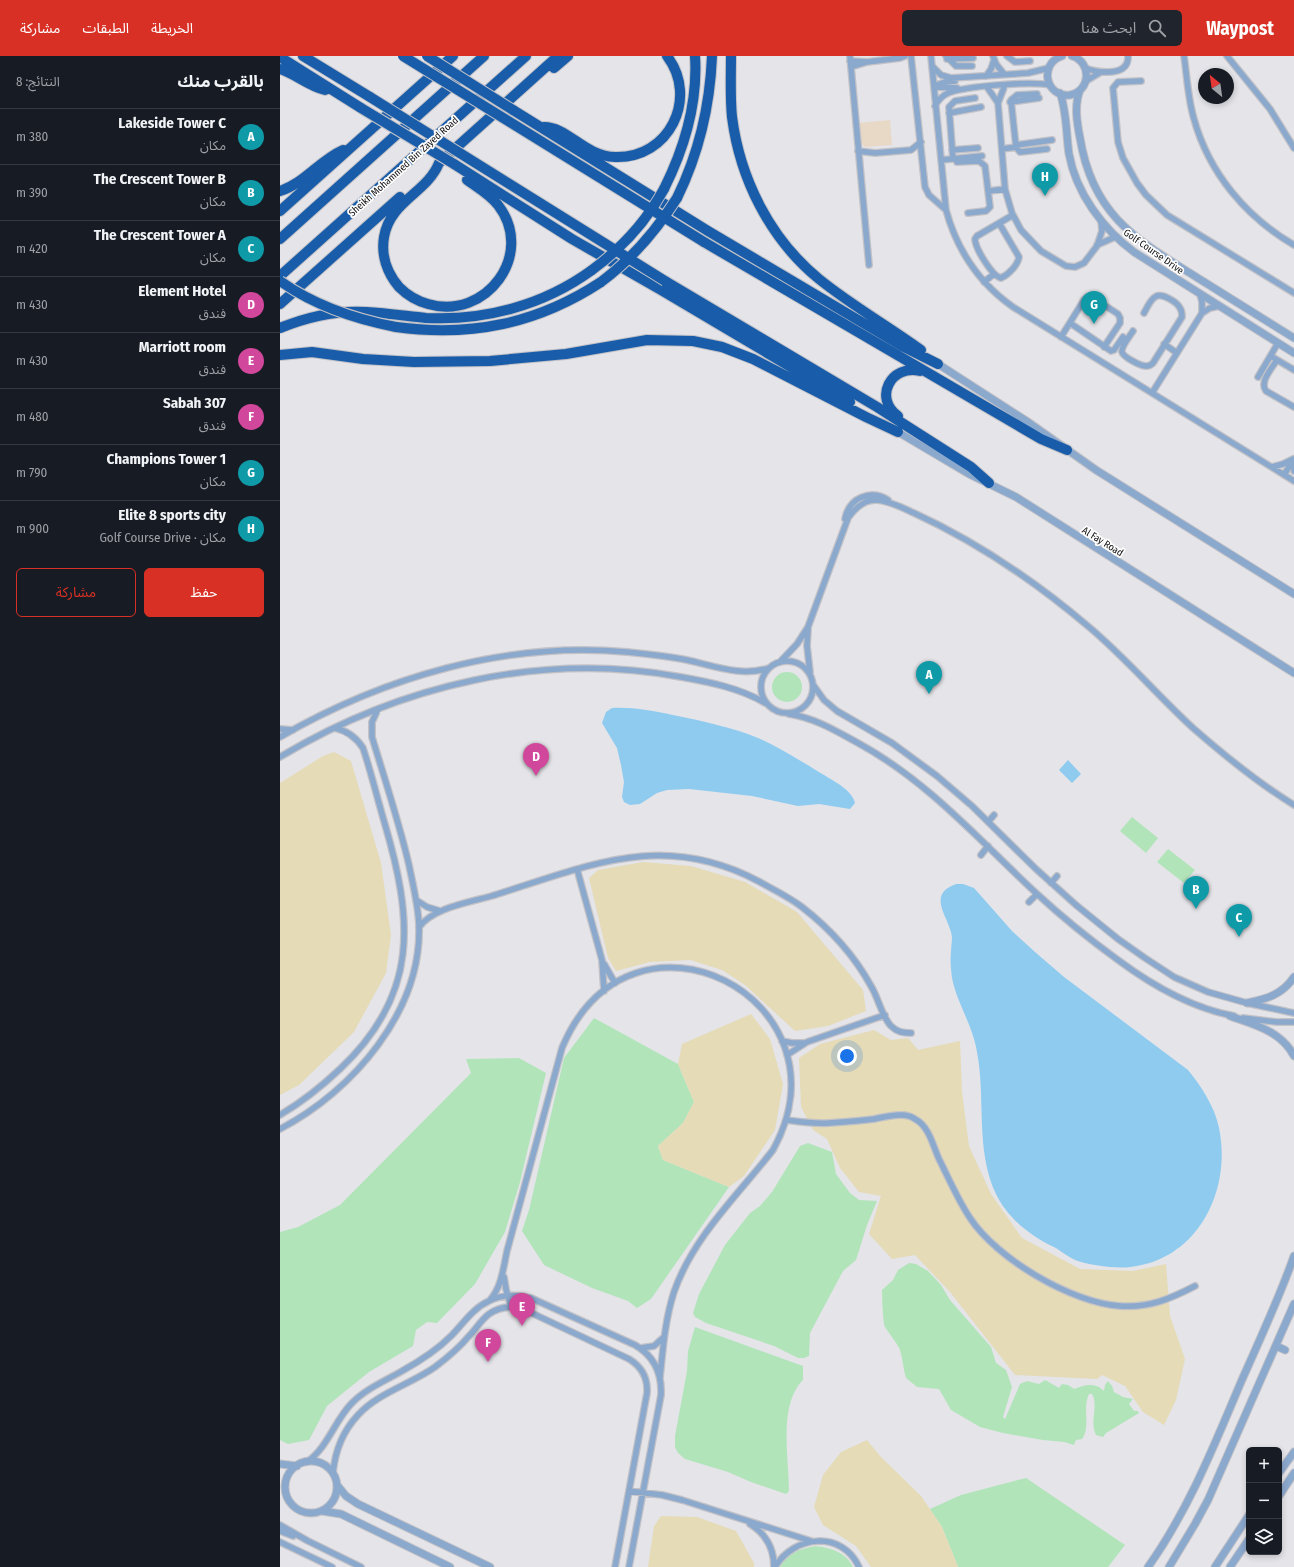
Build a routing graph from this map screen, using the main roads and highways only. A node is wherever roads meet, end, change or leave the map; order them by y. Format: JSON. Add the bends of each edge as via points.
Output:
{"nodes":[{"id":1,"x":303,"y":56,"type":"edge"},
{"id":2,"x":403,"y":56,"type":"edge"},
{"id":3,"x":484,"y":56,"type":"edge"},
{"id":4,"x":526,"y":56,"type":"edge"},
{"id":5,"x":558,"y":56,"type":"edge"},
{"id":6,"x":568,"y":56,"type":"edge"},
{"id":7,"x":667,"y":56,"type":"edge"},
{"id":8,"x":695,"y":56,"type":"edge"},
{"id":9,"x":712,"y":56,"type":"edge"},
{"id":10,"x":731,"y":56,"type":"edge"},
{"id":11,"x":280,"y":57,"type":"edge"},
{"id":12,"x":429,"y":57,"type":"edge"},
{"id":13,"x":450,"y":58,"type":"edge"},
{"id":14,"x":280,"y":69,"type":"edge"},
{"id":15,"x":526,"y":86,"type":"junction"},
{"id":16,"x":334,"y":91,"type":"junction"},
{"id":17,"x":541,"y":127,"type":"junction"},
{"id":18,"x":353,"y":147,"type":"junction"},
{"id":19,"x":439,"y":163,"type":"junction"},
{"id":20,"x":454,"y":164,"type":"junction"},
{"id":21,"x":280,"y":191,"type":"edge"},
{"id":22,"x":280,"y":211,"type":"edge"},
{"id":23,"x":280,"y":239,"type":"edge"},
{"id":24,"x":280,"y":276,"type":"edge"},
{"id":25,"x":280,"y":281,"type":"edge"},
{"id":26,"x":663,"y":285,"type":"junction"},
{"id":27,"x":280,"y":304,"type":"edge"},
{"id":28,"x":280,"y":328,"type":"edge"},
{"id":29,"x":280,"y":355,"type":"edge"},
{"id":30,"x":924,"y":372,"type":"junction"},
{"id":31,"x":919,"y":434,"type":"junction"},
{"id":32,"x":1067,"y":450,"type":"road end"},
{"id":33,"x":989,"y":483,"type":"road end"}],
"edges":[{"from":1,"to":26,"type":"highway","bridge":true},
{"from":2,"to":30,"type":"highway","bridge":true,"via":[[704,242]]},
{"from":3,"to":23,"type":"highway"},
{"from":4,"to":24,"type":"highway","name":"Sheikh Mohammed Bin Zayed Road"},
{"from":5,"to":15,"type":"highway"},
{"from":6,"to":15,"type":"highway","via":[[546,75]]},
{"from":7,"to":17,"type":"highway","via":[[679,81],[680,104],[676,119],[668,132],[651,148],[630,156],[607,156],[585,148],[557,129]]},
{"from":8,"to":28,"type":"highway","bridge":true,"via":[[694,96],[688,126],[679,156],[664,189],[651,211],[631,236],[609,258],[592,270],[547,296],[520,307],[490,314],[443,318],[342,312],[306,319]]},
{"from":9,"to":25,"type":"highway","bridge":true,"via":[[710,89],[701,137],[677,198],[642,246],[601,282],[576,298],[549,311],[505,324],[460,331],[429,331],[361,320],[304,296]]},
{"from":10,"to":17,"type":"highway","bridge":true,"via":[[731,101],[737,145],[751,187],[772,226],[789,249],[818,278],[938,364],[902,346],[708,231]]},
{"from":11,"to":16,"type":"highway"},
{"from":12,"to":17,"type":"highway","bridge":true},
{"from":13,"to":18,"type":"highway"},
{"from":14,"to":16,"type":"highway","via":[[314,87]]},
{"from":15,"to":19,"type":"highway"},
{"from":16,"to":20,"type":"highway","bridge":true},
{"from":18,"to":21,"type":"highway","via":[[334,155],[301,181]]},
{"from":18,"to":22,"type":"highway"},
{"from":19,"to":20,"type":"highway","via":[[430,179],[396,210],[389,222],[384,236],[384,258],[396,284],[413,298],[441,307],[464,305],[484,294],[500,278],[509,257],[511,242],[499,206],[464,177]]},
{"from":19,"to":27,"type":"highway"},
{"from":20,"to":26,"type":"highway","bridge":true,"via":[[572,239]]},
{"from":26,"to":29,"type":"highway","via":[[898,432],[754,359],[722,347],[692,341],[647,340],[566,354],[490,361],[414,362],[312,352]]},
{"from":26,"to":31,"type":"highway","via":[[877,407]]},
{"from":30,"to":31,"type":"highway","via":[[911,369],[899,373],[890,382],[886,395],[892,411]]},
{"from":30,"to":32,"type":"highway","via":[[1048,443]]},
{"from":31,"to":33,"type":"highway","via":[[976,471]]}]}
